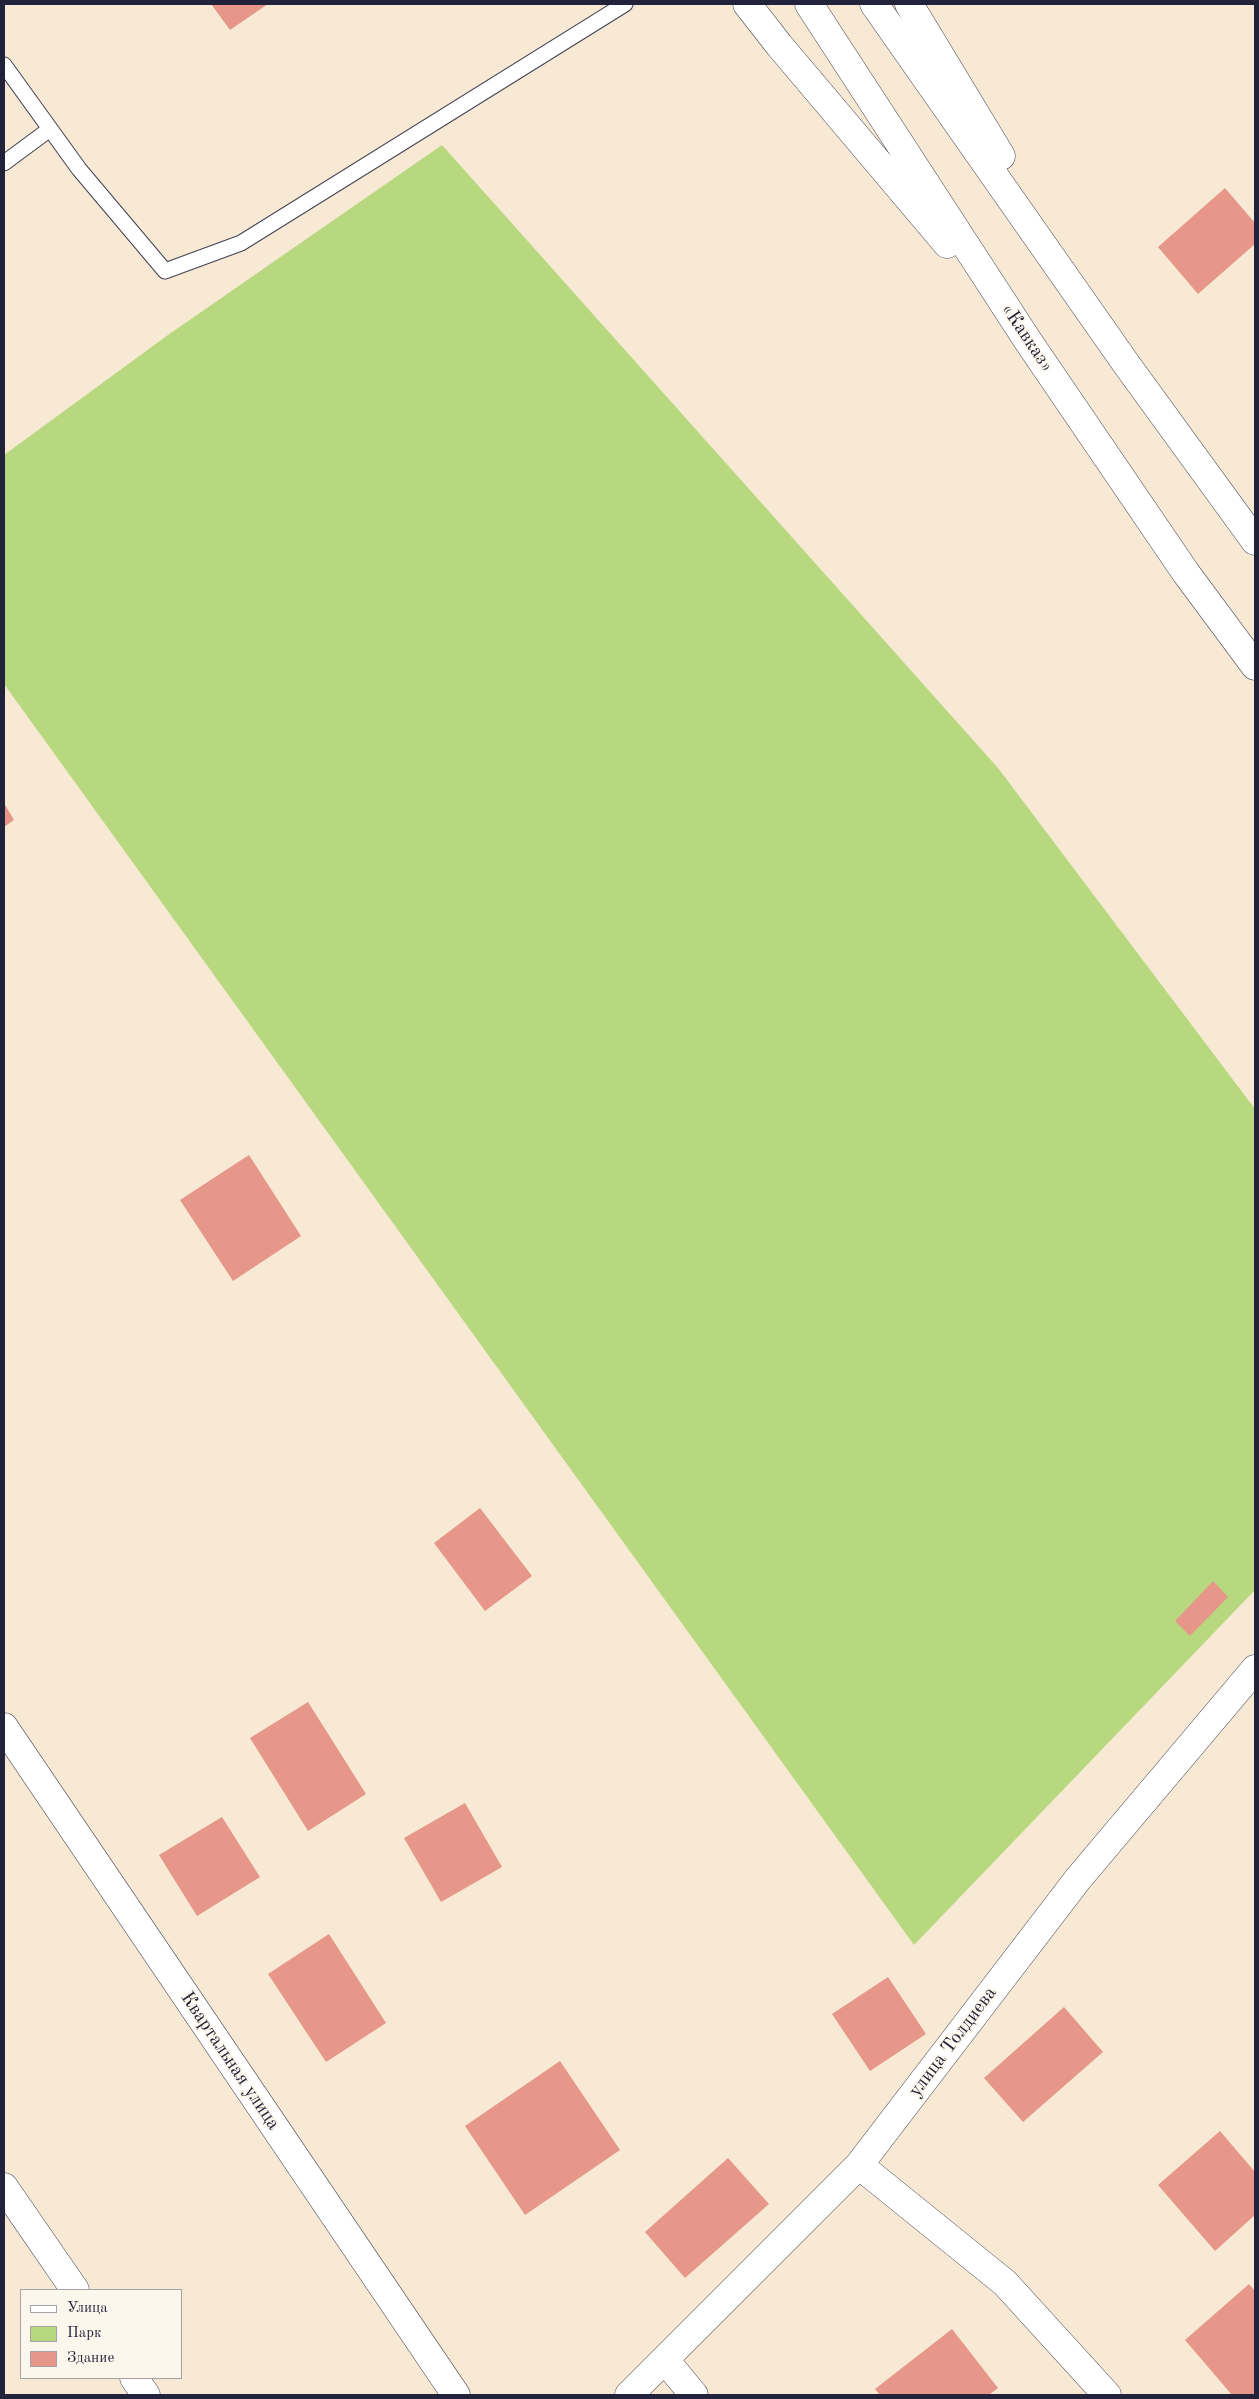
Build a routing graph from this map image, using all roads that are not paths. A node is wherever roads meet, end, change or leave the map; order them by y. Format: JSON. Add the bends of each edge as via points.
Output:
{"nodes":[{"id":1,"x":625,"y":4,"type":"edge"},
{"id":2,"x":747,"y":4,"type":"edge"},
{"id":3,"x":809,"y":4,"type":"edge"},
{"id":4,"x":874,"y":4,"type":"edge"},
{"id":5,"x":909,"y":4,"type":"edge"},
{"id":6,"x":4,"y":65,"type":"edge"},
{"id":7,"x":50,"y":128,"type":"junction"},
{"id":8,"x":4,"y":163,"type":"edge"},
{"id":9,"x":1028,"y":341,"type":"junction"},
{"id":10,"x":1127,"y":365,"type":"junction"},
{"id":11,"x":1255,"y":540,"type":"edge"},
{"id":12,"x":1255,"y":666,"type":"edge"},
{"id":13,"x":1255,"y":1669,"type":"edge"},
{"id":14,"x":4,"y":1727,"type":"edge"},
{"id":15,"x":859,"y":2165,"type":"junction"},
{"id":16,"x":4,"y":2187,"type":"edge"},
{"id":17,"x":74,"y":2289,"type":"edge"},
{"id":18,"x":665,"y":2360,"type":"junction"},
{"id":19,"x":135,"y":2379,"type":"edge"},
{"id":20,"x":146,"y":2395,"type":"edge"},
{"id":21,"x":456,"y":2395,"type":"edge"},
{"id":22,"x":629,"y":2395,"type":"edge"},
{"id":23,"x":694,"y":2395,"type":"edge"},
{"id":24,"x":1107,"y":2395,"type":"edge"}],
"edges":[{"from":1,"to":7,"type":"lane","via":[[241,242],[165,271],[79,169]]},
{"from":2,"to":9,"type":"main road"},
{"from":3,"to":9,"type":"main road","name":"«Кавказ»"},
{"from":4,"to":10,"type":"main road"},
{"from":5,"to":10,"type":"main road"},
{"from":6,"to":7,"type":"lane"},
{"from":7,"to":8,"type":"lane"},
{"from":9,"to":12,"type":"main road","name":"«Кавказ»","via":[[1186,573]]},
{"from":10,"to":11,"type":"main road"},
{"from":13,"to":15,"type":"main road","name":"улица Толдиева","via":[[1078,1879]]},
{"from":14,"to":21,"type":"main road","name":"Квартальная улица"},
{"from":15,"to":18,"type":"main road","name":"улица Толдиева"},
{"from":15,"to":24,"type":"main road","via":[[1005,2283]]},
{"from":16,"to":17,"type":"main road"},
{"from":18,"to":22,"type":"main road","name":"улица Толдиева"},
{"from":18,"to":23,"type":"main road"},
{"from":19,"to":20,"type":"main road"}]}
